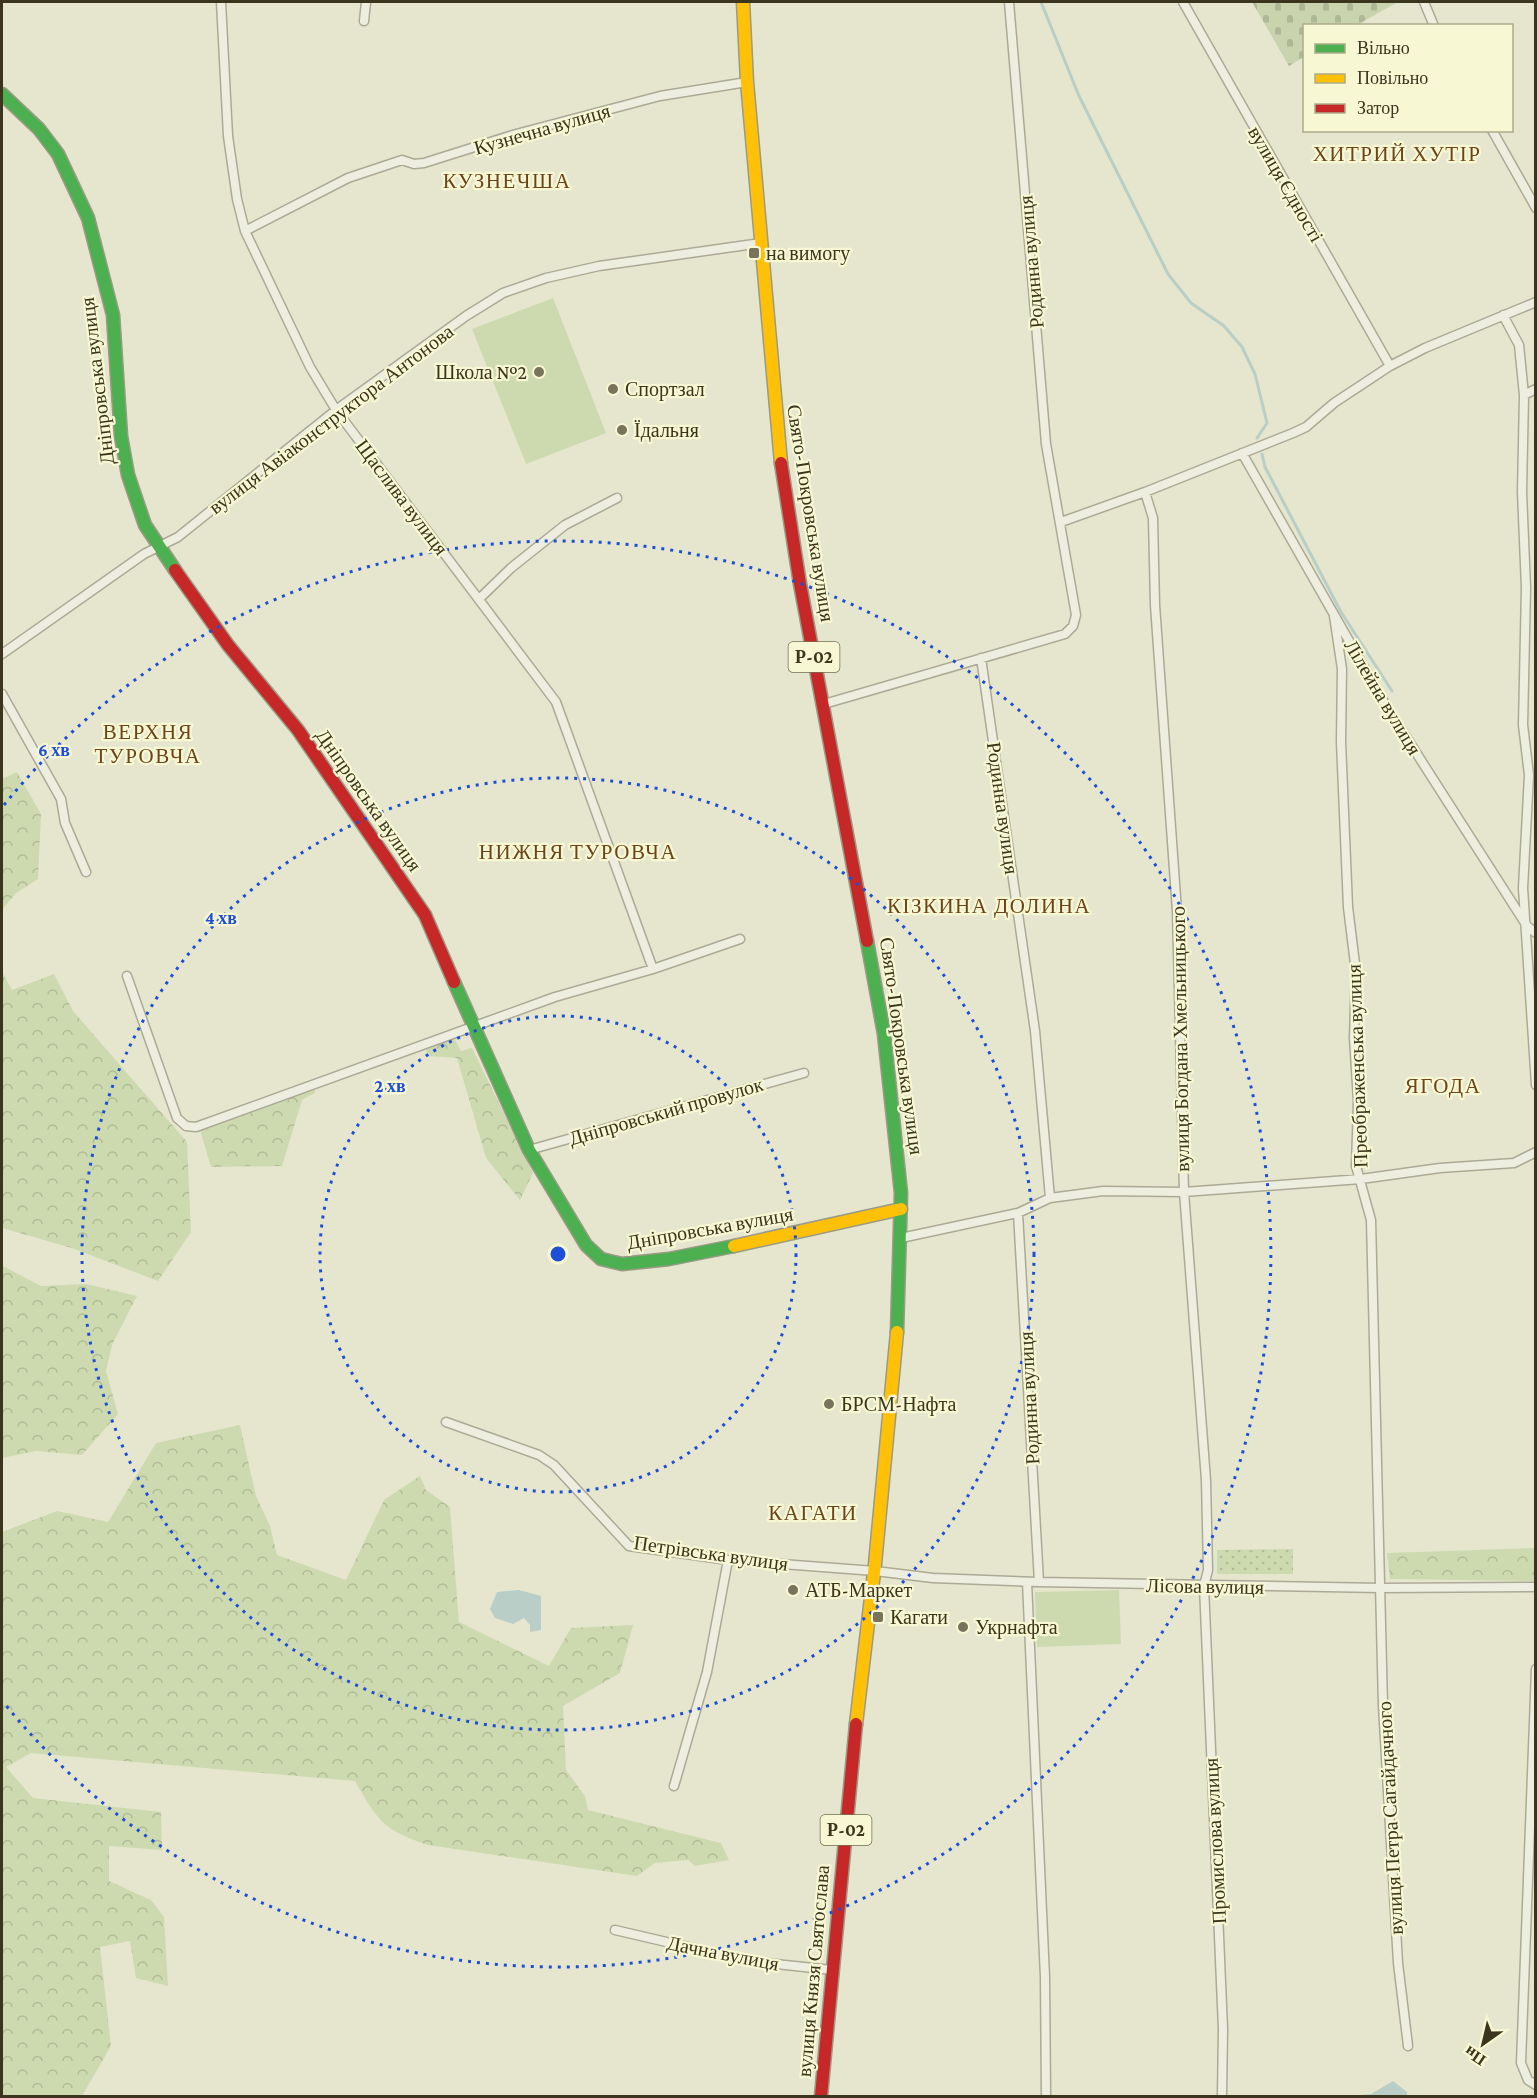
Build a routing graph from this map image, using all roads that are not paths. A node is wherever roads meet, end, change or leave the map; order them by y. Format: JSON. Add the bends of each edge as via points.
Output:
{"nodes":[{"id":1,"x":220,"y":2,"type":"edge"},
{"id":2,"x":366,"y":2,"type":"edge"},
{"id":3,"x":744,"y":2,"type":"edge"},
{"id":4,"x":1009,"y":2,"type":"edge"},
{"id":5,"x":1183,"y":2,"type":"edge"},
{"id":6,"x":1424,"y":2,"type":"edge"},
{"id":7,"x":364,"y":21,"type":"dead end"},
{"id":8,"x":1433,"y":24,"type":"edge"},
{"id":9,"x":747,"y":82,"type":"junction"},
{"id":10,"x":2,"y":94,"type":"edge"},
{"id":11,"x":1493,"y":132,"type":"edge"},
{"id":12,"x":1536,"y":208,"type":"edge"},
{"id":13,"x":245,"y":231,"type":"junction"},
{"id":14,"x":761,"y":243,"type":"junction"},
{"id":15,"x":1536,"y":302,"type":"edge"},
{"id":16,"x":1503,"y":315,"type":"junction"},
{"id":17,"x":1390,"y":366,"type":"junction"},
{"id":18,"x":1536,"y":389,"type":"edge"},
{"id":19,"x":1524,"y":395,"type":"junction"},
{"id":20,"x":336,"y":410,"type":"junction"},
{"id":21,"x":1242,"y":453,"type":"junction"},
{"id":22,"x":1145,"y":492,"type":"junction"},
{"id":23,"x":617,"y":498,"type":"dead end"},
{"id":24,"x":1061,"y":522,"type":"junction"},
{"id":25,"x":158,"y":547,"type":"junction"},
{"id":26,"x":479,"y":599,"type":"junction"},
{"id":27,"x":1334,"y":616,"type":"junction"},
{"id":28,"x":2,"y":654,"type":"edge"},
{"id":29,"x":981,"y":658,"type":"junction"},
{"id":30,"x":2,"y":694,"type":"edge"},
{"id":31,"x":824,"y":704,"type":"junction"},
{"id":32,"x":1532,"y":775,"type":"edge"},
{"id":33,"x":86,"y":872,"type":"dead end"},
{"id":34,"x":1527,"y":926,"type":"junction"},
{"id":35,"x":1536,"y":933,"type":"edge"},
{"id":36,"x":740,"y":939,"type":"dead end"},
{"id":37,"x":653,"y":969,"type":"junction"},
{"id":38,"x":127,"y":975,"type":"dead end"},
{"id":39,"x":473,"y":1026,"type":"junction"},
{"id":40,"x":804,"y":1073,"type":"dead end"},
{"id":41,"x":1536,"y":1085,"type":"edge"},
{"id":42,"x":528,"y":1150,"type":"junction"},
{"id":43,"x":1536,"y":1152,"type":"edge"},
{"id":44,"x":1360,"y":1179,"type":"junction"},
{"id":45,"x":1184,"y":1192,"type":"junction"},
{"id":46,"x":1050,"y":1198,"type":"junction"},
{"id":47,"x":901,"y":1209,"type":"junction"},
{"id":48,"x":1018,"y":1213,"type":"junction"},
{"id":49,"x":901,"y":1238,"type":"junction"},
{"id":50,"x":446,"y":1422,"type":"dead end"},
{"id":51,"x":728,"y":1560,"type":"junction"},
{"id":52,"x":875,"y":1567,"type":"junction"},
{"id":53,"x":1027,"y":1582,"type":"junction"},
{"id":54,"x":1039,"y":1582,"type":"junction"},
{"id":55,"x":1204,"y":1586,"type":"junction"},
{"id":56,"x":1536,"y":1587,"type":"edge"},
{"id":57,"x":1382,"y":1588,"type":"junction"},
{"id":58,"x":1536,"y":1670,"type":"edge"},
{"id":59,"x":674,"y":1785,"type":"dead end"},
{"id":60,"x":615,"y":1929,"type":"dead end"},
{"id":61,"x":832,"y":1970,"type":"junction"},
{"id":62,"x":1408,"y":2046,"type":"dead end"},
{"id":63,"x":1536,"y":2085,"type":"edge"},
{"id":64,"x":821,"y":2097,"type":"edge"},
{"id":65,"x":1046,"y":2097,"type":"edge"},
{"id":66,"x":1222,"y":2097,"type":"edge"}],
"edges":[{"from":1,"to":13,"type":"street","name":"Щаслива вулиця","via":[[228,136]]},
{"from":2,"to":7,"type":"street"},
{"from":3,"to":9,"type":"main road","name":"Свято-Покровська вулиця","number":"Р-02"},
{"from":4,"to":24,"type":"street","name":"Родинна вулиця","via":[[1046,444]]},
{"from":5,"to":17,"type":"street","name":"вулиця Єдності"},
{"from":6,"to":8,"type":"street"},
{"from":9,"to":13,"type":"street","name":"Кузнечна вулиця","via":[[660,96],[424,163],[402,160],[348,178]]},
{"from":9,"to":14,"type":"main road","name":"Свято-Покровська вулиця","number":"Р-02"},
{"from":10,"to":25,"type":"main road","name":"Дніпровська вулиця","via":[[39,129],[58,154],[88,218],[113,315],[121,436],[128,475],[145,525]]},
{"from":11,"to":12,"type":"street"},
{"from":13,"to":20,"type":"street","name":"Щаслива вулиця","via":[[310,367]]},
{"from":14,"to":20,"type":"street","name":"вулиця Авіаконструктора Антонова","via":[[599,266],[503,293]]},
{"from":14,"to":31,"type":"main road","name":"Свято-Покровська вулиця","number":"Р-02","via":[[779,453]]},
{"from":15,"to":16,"type":"street"},
{"from":16,"to":17,"type":"street"},
{"from":16,"to":19,"type":"street","via":[[1519,345]]},
{"from":17,"to":21,"type":"street","via":[[1306,427]]},
{"from":18,"to":19,"type":"street"},
{"from":19,"to":32,"type":"street","via":[[1523,725]]},
{"from":20,"to":25,"type":"street","name":"вулиця Авіаконструктора Антонова","via":[[177,537]]},
{"from":20,"to":26,"type":"street","name":"Щаслива вулиця"},
{"from":21,"to":22,"type":"street"},
{"from":21,"to":27,"type":"street","name":"Лілейна вулиця"},
{"from":22,"to":24,"type":"street"},
{"from":22,"to":45,"type":"street","name":"вулиця Богдана Хмельницького","via":[[1153,518],[1155,605],[1177,910]]},
{"from":23,"to":26,"type":"street","via":[[565,525]]},
{"from":24,"to":29,"type":"street","name":"Родинна вулиця","via":[[1076,615],[1073,626],[1065,634]]},
{"from":25,"to":28,"type":"street","name":"вулиця Авіаконструктора Антонова"},
{"from":25,"to":39,"type":"main road","name":"Дніпровська вулиця","via":[[228,645],[298,730],[425,915]]},
{"from":26,"to":37,"type":"street","name":"Щаслива вулиця","via":[[556,702]]},
{"from":27,"to":34,"type":"street","name":"Лілейна вулиця","via":[[1385,704]]},
{"from":27,"to":44,"type":"street","name":"Преображенська вулиця","via":[[1342,669],[1348,907],[1356,972],[1356,1167]]},
{"from":29,"to":31,"type":"street"},
{"from":29,"to":46,"type":"street","name":"Родинна вулиця","via":[[1035,1031]]},
{"from":30,"to":33,"type":"street","via":[[61,799],[65,823]]},
{"from":31,"to":47,"type":"main road","name":"Свято-Покровська вулиця","number":"Р-02","via":[[884,1034],[900,1164]]},
{"from":32,"to":34,"type":"street","via":[[1523,888]]},
{"from":34,"to":35,"type":"street","name":"Лілейна вулиця"},
{"from":34,"to":41,"type":"street"},
{"from":36,"to":37,"type":"street"},
{"from":37,"to":39,"type":"street"},
{"from":38,"to":39,"type":"street","via":[[177,1118],[186,1126],[196,1127]]},
{"from":39,"to":42,"type":"main road","name":"Дніпровська вулиця"},
{"from":40,"to":42,"type":"street","name":"Дніпровський провулок"},
{"from":42,"to":47,"type":"main road","name":"Дніпровська вулиця","via":[[586,1245],[601,1259],[622,1264],[715,1250]]},
{"from":43,"to":44,"type":"street","via":[[1514,1163]]},
{"from":44,"to":45,"type":"street"},
{"from":44,"to":57,"type":"street","name":"Преображенська вулиця","via":[[1371,1220]]},
{"from":45,"to":46,"type":"street","via":[[1103,1191]]},
{"from":45,"to":55,"type":"street","name":"вулиця Богдана Хмельницького","via":[[1206,1480],[1208,1570]]},
{"from":46,"to":48,"type":"street"},
{"from":47,"to":49,"type":"main road","name":"Свято-Покровська вулиця","number":"Р-02"},
{"from":48,"to":49,"type":"street"},
{"from":48,"to":54,"type":"street","name":"Родинна вулиця"},
{"from":49,"to":52,"type":"main road","name":"Свято-Покровська вулиця","number":"Р-02","via":[[897,1329]]},
{"from":50,"to":51,"type":"street","name":"Петрівська вулиця","via":[[539,1455],[554,1465],[629,1546]]},
{"from":51,"to":52,"type":"street","name":"Петрівська вулиця"},
{"from":51,"to":59,"type":"street","via":[[707,1672]]},
{"from":52,"to":53,"type":"street","name":"Лісова вулиця","via":[[933,1578]]},
{"from":52,"to":61,"type":"main road","name":"вулиця Князя Святослава","number":"Р-02"},
{"from":53,"to":54,"type":"street","name":"Лісова вулиця"},
{"from":53,"to":65,"type":"street","via":[[1045,1977]]},
{"from":54,"to":55,"type":"street","name":"Лісова вулиця"},
{"from":55,"to":57,"type":"street","name":"Лісова вулиця"},
{"from":55,"to":66,"type":"street","name":"Промислова вулиця","via":[[1218,1871]]},
{"from":56,"to":57,"type":"street","name":"Лісова вулиця"},
{"from":57,"to":62,"type":"street","name":"вулиця Петра Сагайдачного","via":[[1383,1706],[1398,1963]]},
{"from":58,"to":63,"type":"street","via":[[1521,2063],[1528,2080]]},
{"from":60,"to":61,"type":"street","name":"Дачна вулиця","via":[[748,1961]]},
{"from":61,"to":64,"type":"main road","name":"вулиця Князя Святослава","number":"Р-02"}]}
